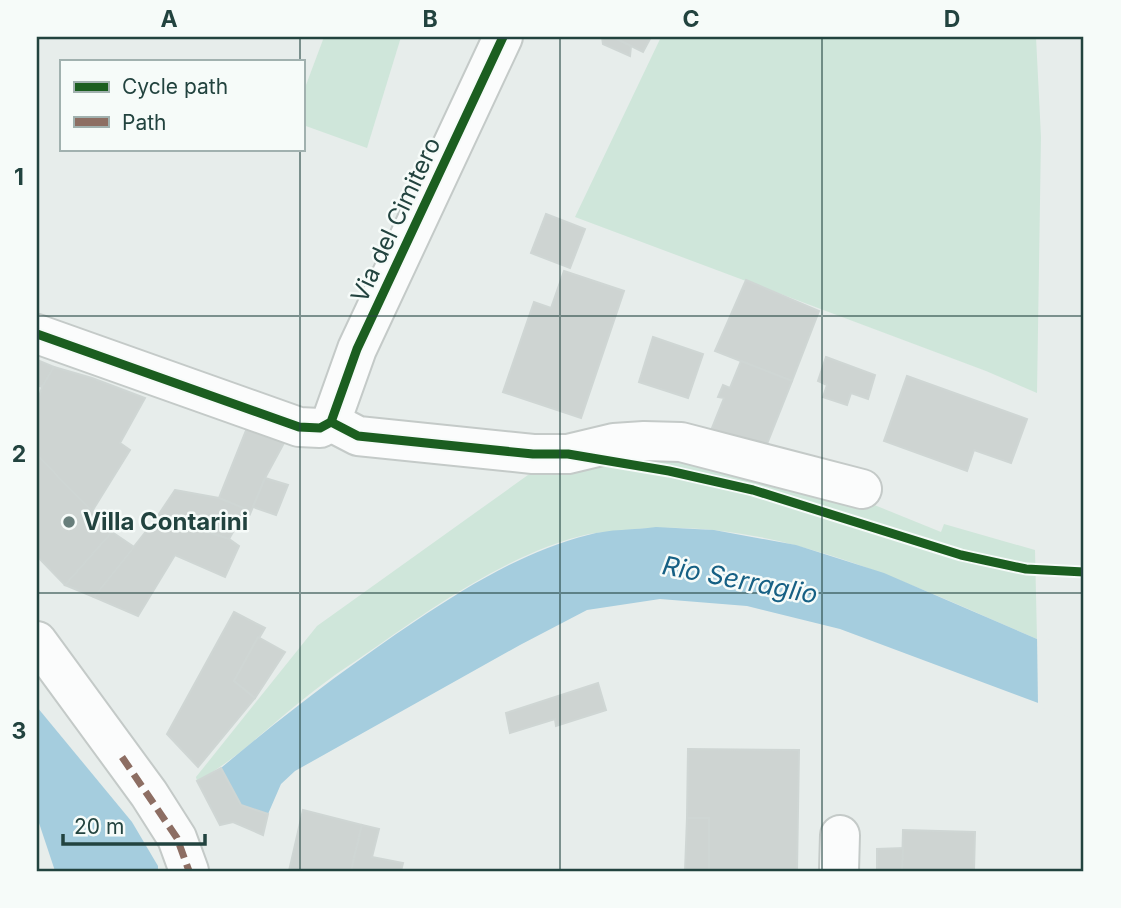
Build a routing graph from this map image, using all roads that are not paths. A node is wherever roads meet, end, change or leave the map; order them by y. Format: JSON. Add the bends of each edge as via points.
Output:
{"nodes":[{"id":1,"x":503,"y":37,"type":"edge"},
{"id":2,"x":37,"y":334,"type":"edge"},
{"id":3,"x":331,"y":422,"type":"junction"},
{"id":4,"x":862,"y":489,"type":"dead end"},
{"id":5,"x":37,"y":641,"type":"edge"},
{"id":6,"x":189,"y":871,"type":"edge"}],
"edges":[{"from":1,"to":3,"type":"street","name":"Via del Cimitero","via":[[357,349]]},
{"from":2,"to":3,"type":"street","via":[[299,427],[320,428]]},
{"from":3,"to":4,"type":"street","via":[[358,436],[533,454],[568,454],[614,443],[681,442]]},
{"from":5,"to":6,"type":"street","via":[[149,794],[177,838]]}]}
